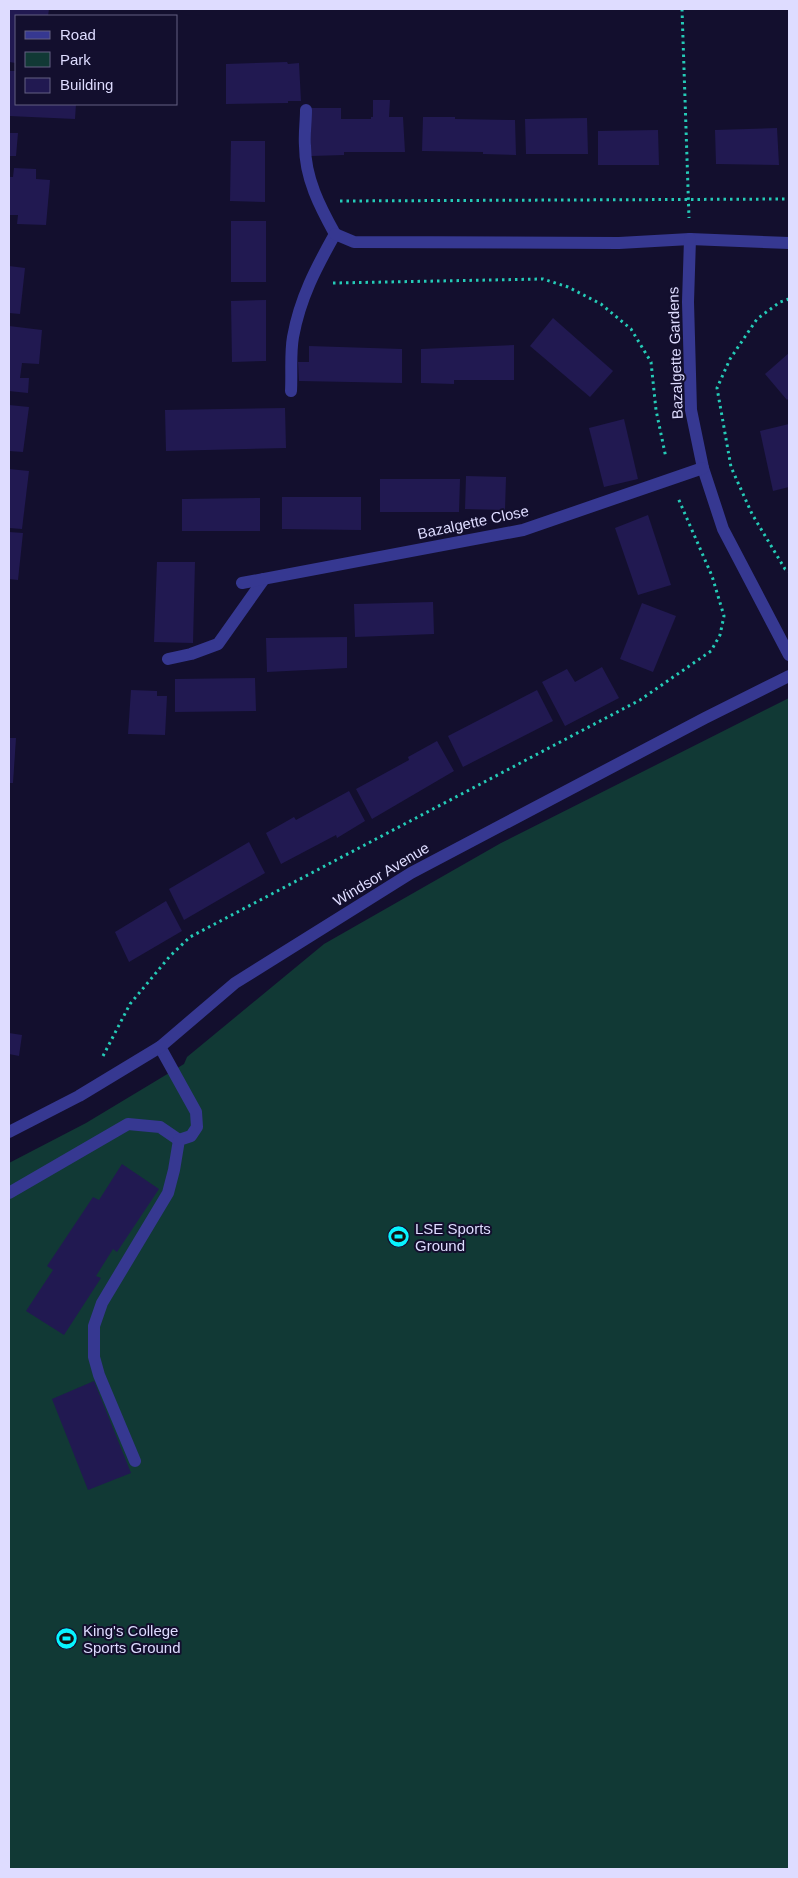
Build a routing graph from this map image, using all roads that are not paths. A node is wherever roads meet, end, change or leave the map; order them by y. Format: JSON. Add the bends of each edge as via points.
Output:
{"nodes":[{"id":1,"x":306,"y":110,"type":"dead end"},
{"id":2,"x":335,"y":234,"type":"junction"},
{"id":3,"x":690,"y":239,"type":"junction"},
{"id":4,"x":789,"y":243,"type":"edge"},
{"id":5,"x":291,"y":391,"type":"dead end"},
{"id":6,"x":703,"y":468,"type":"junction"},
{"id":7,"x":264,"y":578,"type":"junction"},
{"id":8,"x":242,"y":583,"type":"dead end"},
{"id":9,"x":789,"y":654,"type":"edge"},
{"id":10,"x":168,"y":658,"type":"dead end"},
{"id":11,"x":789,"y":676,"type":"edge"},
{"id":12,"x":160,"y":1047,"type":"junction"},
{"id":13,"x":9,"y":1132,"type":"edge"},
{"id":14,"x":179,"y":1140,"type":"junction"},
{"id":15,"x":9,"y":1193,"type":"edge"},
{"id":16,"x":135,"y":1461,"type":"dead end"}],
"edges":[{"from":1,"to":2,"type":"street","via":[[304,147],[310,182]]},
{"from":2,"to":3,"type":"street","via":[[354,242],[619,243]]},
{"from":2,"to":5,"type":"street","via":[[300,306],[293,339]]},
{"from":3,"to":4,"type":"street"},
{"from":3,"to":6,"type":"street","name":"Bazalgette Gardens","via":[[691,410]]},
{"from":6,"to":7,"type":"street","name":"Bazalgette Close","via":[[523,530]]},
{"from":6,"to":9,"type":"street","name":"Bazalgette Gardens","via":[[723,529]]},
{"from":7,"to":8,"type":"street","name":"Bazalgette Close"},
{"from":7,"to":10,"type":"street","via":[[218,644]]},
{"from":11,"to":12,"type":"street","name":"Windsor Avenue","via":[[411,873],[235,983]]},
{"from":12,"to":13,"type":"street","name":"Windsor Avenue","via":[[79,1096]]},
{"from":12,"to":14,"type":"street","via":[[196,1112],[197,1127],[192,1136]]},
{"from":14,"to":15,"type":"street","via":[[160,1127],[128,1124]]},
{"from":14,"to":16,"type":"street","via":[[168,1193],[102,1303],[94,1326],[94,1357],[99,1375]]}]}
